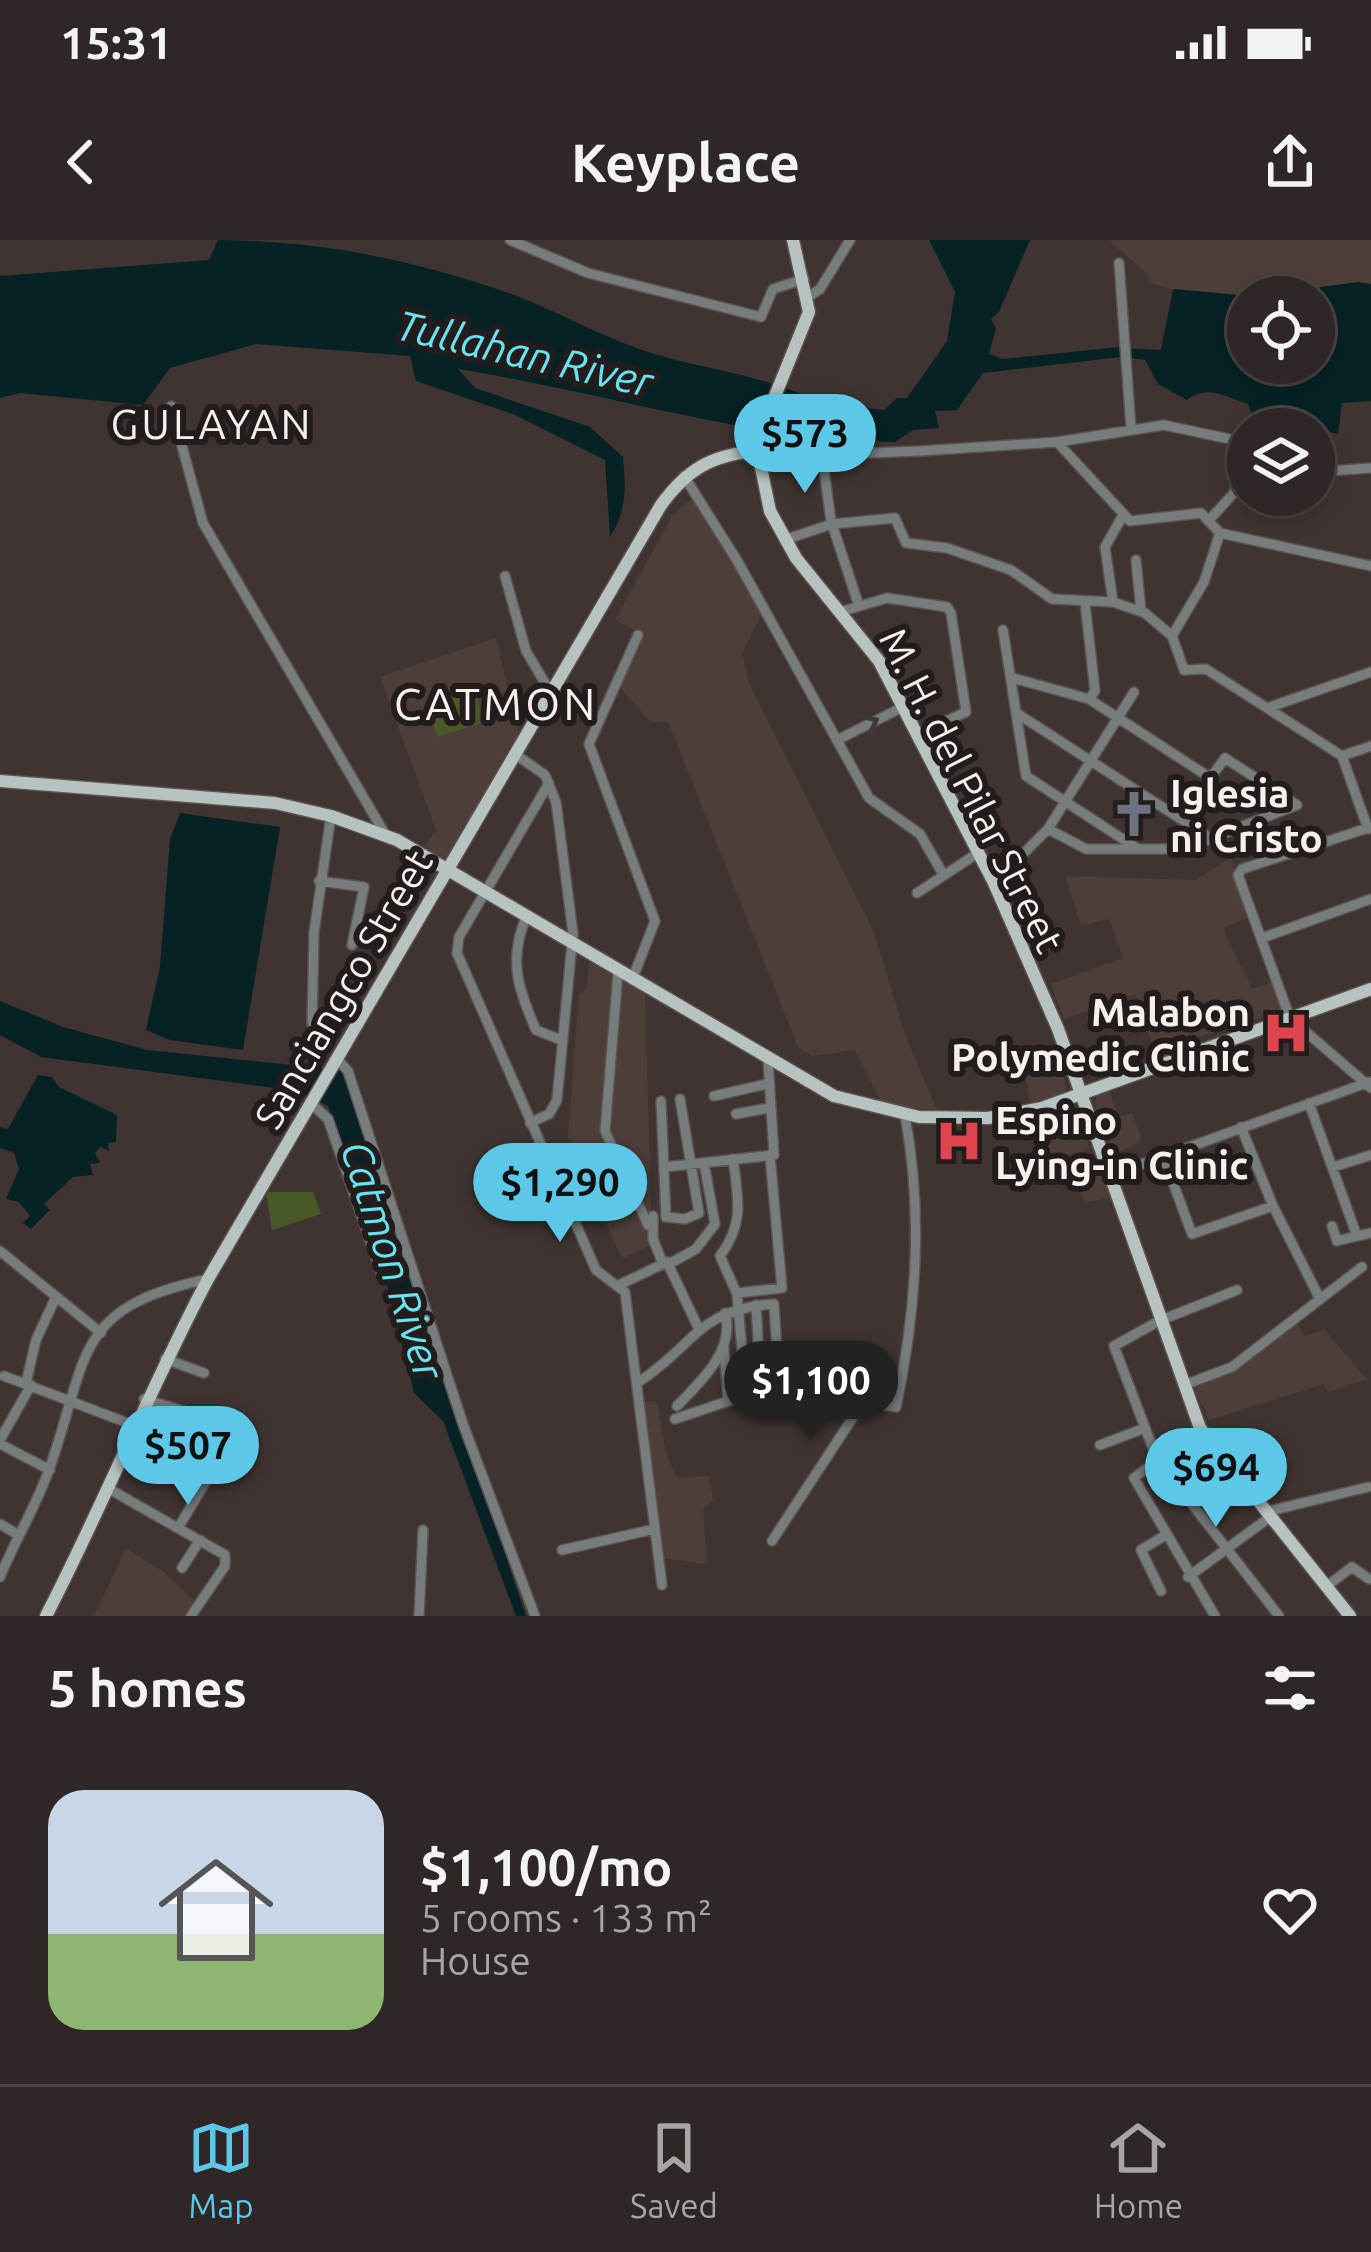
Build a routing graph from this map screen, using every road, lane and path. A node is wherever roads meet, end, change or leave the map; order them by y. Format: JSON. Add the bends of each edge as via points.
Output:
{"nodes":[{"id":1,"x":510,"y":240,"type":"edge"},
{"id":2,"x":793,"y":240,"type":"edge"},
{"id":3,"x":850,"y":240,"type":"edge"},
{"id":4,"x":1119,"y":263,"type":"dead end"},
{"id":5,"x":804,"y":279,"type":"junction"},
{"id":6,"x":808,"y":297,"type":"junction"},
{"id":7,"x":171,"y":406,"type":"dead end"},
{"id":8,"x":1131,"y":428,"type":"junction"},
{"id":9,"x":1227,"y":437,"type":"edge"},
{"id":10,"x":1057,"y":442,"type":"junction"},
{"id":11,"x":756,"y":451,"type":"junction"},
{"id":12,"x":822,"y":455,"type":"junction"},
{"id":13,"x":1371,"y":468,"type":"edge"},
{"id":14,"x":1335,"y":471,"type":"edge"},
{"id":15,"x":684,"y":476,"type":"junction"},
{"id":16,"x":1227,"y":501,"type":"edge"},
{"id":17,"x":1123,"y":517,"type":"junction"},
{"id":18,"x":1211,"y":518,"type":"junction"},
{"id":19,"x":832,"y":524,"type":"junction"},
{"id":20,"x":1220,"y":533,"type":"junction"},
{"id":21,"x":784,"y":540,"type":"junction"},
{"id":22,"x":1136,"y":560,"type":"dead end"},
{"id":23,"x":1371,"y":566,"type":"edge"},
{"id":24,"x":505,"y":576,"type":"dead end"},
{"id":25,"x":1113,"y":602,"type":"junction"},
{"id":26,"x":858,"y":603,"type":"junction"},
{"id":27,"x":1085,"y":603,"type":"junction"},
{"id":28,"x":843,"y":611,"type":"junction"},
{"id":29,"x":1142,"y":611,"type":"junction"},
{"id":30,"x":1003,"y":630,"type":"dead end"},
{"id":31,"x":638,"y":635,"type":"dead end"},
{"id":32,"x":1172,"y":635,"type":"junction"},
{"id":33,"x":1371,"y":672,"type":"edge"},
{"id":34,"x":1013,"y":677,"type":"junction"},
{"id":35,"x":1133,"y":692,"type":"dead end"},
{"id":36,"x":551,"y":693,"type":"junction"},
{"id":37,"x":1089,"y":699,"type":"junction"},
{"id":38,"x":904,"y":707,"type":"junction"},
{"id":39,"x":1267,"y":709,"type":"junction"},
{"id":40,"x":1018,"y":714,"type":"junction"},
{"id":41,"x":1119,"y":719,"type":"junction"},
{"id":42,"x":917,"y":734,"type":"junction"},
{"id":43,"x":837,"y":740,"type":"junction"},
{"id":44,"x":1371,"y":746,"type":"edge"},
{"id":45,"x":515,"y":754,"type":"junction"},
{"id":46,"x":1342,"y":756,"type":"junction"},
{"id":47,"x":1092,"y":761,"type":"junction"},
{"id":48,"x":1209,"y":777,"type":"junction"},
{"id":49,"x":0,"y":781,"type":"edge"},
{"id":50,"x":549,"y":782,"type":"junction"},
{"id":51,"x":1066,"y":803,"type":"junction"},
{"id":52,"x":331,"y":816,"type":"junction"},
{"id":53,"x":1181,"y":818,"type":"junction"},
{"id":54,"x":1369,"y":828,"type":"edge"},
{"id":55,"x":1048,"y":829,"type":"junction"},
{"id":56,"x":385,"y":835,"type":"junction"},
{"id":57,"x":1207,"y":836,"type":"junction"},
{"id":58,"x":1138,"y":849,"type":"junction"},
{"id":59,"x":978,"y":853,"type":"junction"},
{"id":60,"x":447,"y":868,"type":"junction"},
{"id":61,"x":943,"y":874,"type":"junction"},
{"id":62,"x":319,"y":881,"type":"junction"},
{"id":63,"x":994,"y":883,"type":"junction"},
{"id":64,"x":485,"y":891,"type":"junction"},
{"id":65,"x":917,"y":893,"type":"dead end"},
{"id":66,"x":1371,"y":899,"type":"edge"},
{"id":67,"x":526,"y":917,"type":"junction"},
{"id":68,"x":1262,"y":938,"type":"junction"},
{"id":69,"x":572,"y":944,"type":"junction"},
{"id":70,"x":352,"y":945,"type":"dead end"},
{"id":71,"x":617,"y":973,"type":"junction"},
{"id":72,"x":632,"y":980,"type":"junction"},
{"id":73,"x":1371,"y":989,"type":"edge"},
{"id":74,"x":1290,"y":1018,"type":"junction"},
{"id":75,"x":312,"y":1023,"type":"dead end"},
{"id":76,"x":561,"y":1040,"type":"junction"},
{"id":77,"x":768,"y":1060,"type":"junction"},
{"id":78,"x":336,"y":1064,"type":"junction"},
{"id":79,"x":767,"y":1084,"type":"junction"},
{"id":80,"x":1369,"y":1084,"type":"edge"},
{"id":81,"x":1080,"y":1095,"type":"junction"},
{"id":82,"x":714,"y":1096,"type":"dead end"},
{"id":83,"x":680,"y":1100,"type":"dead end"},
{"id":84,"x":661,"y":1101,"type":"dead end"},
{"id":85,"x":314,"y":1103,"type":"junction"},
{"id":86,"x":1309,"y":1103,"type":"junction"},
{"id":87,"x":769,"y":1108,"type":"junction"},
{"id":88,"x":736,"y":1114,"type":"dead end"},
{"id":89,"x":905,"y":1116,"type":"junction"},
{"id":90,"x":530,"y":1123,"type":"junction"},
{"id":91,"x":1241,"y":1127,"type":"junction"},
{"id":92,"x":1371,"y":1155,"type":"edge"},
{"id":93,"x":770,"y":1156,"type":"junction"},
{"id":94,"x":1163,"y":1156,"type":"junction"},
{"id":95,"x":733,"y":1159,"type":"junction"},
{"id":96,"x":704,"y":1163,"type":"junction"},
{"id":97,"x":690,"y":1165,"type":"junction"},
{"id":98,"x":664,"y":1167,"type":"junction"},
{"id":99,"x":1333,"y":1167,"type":"junction"},
{"id":100,"x":1109,"y":1176,"type":"junction"},
{"id":101,"x":632,"y":1190,"type":"junction"},
{"id":102,"x":1273,"y":1207,"type":"junction"},
{"id":103,"x":572,"y":1216,"type":"junction"},
{"id":104,"x":1332,"y":1226,"type":"dead end"},
{"id":105,"x":1371,"y":1233,"type":"edge"},
{"id":106,"x":1358,"y":1237,"type":"junction"},
{"id":107,"x":0,"y":1251,"type":"edge"},
{"id":108,"x":666,"y":1264,"type":"junction"},
{"id":109,"x":1362,"y":1267,"type":"dead end"},
{"id":110,"x":382,"y":1275,"type":"dead end"},
{"id":111,"x":208,"y":1279,"type":"junction"},
{"id":112,"x":619,"y":1285,"type":"junction"},
{"id":113,"x":1237,"y":1290,"type":"dead end"},
{"id":114,"x":737,"y":1293,"type":"junction"},
{"id":115,"x":55,"y":1299,"type":"junction"},
{"id":116,"x":1320,"y":1299,"type":"junction"},
{"id":117,"x":756,"y":1305,"type":"junction"},
{"id":118,"x":739,"y":1306,"type":"junction"},
{"id":119,"x":725,"y":1313,"type":"junction"},
{"id":120,"x":1160,"y":1321,"type":"junction"},
{"id":121,"x":698,"y":1327,"type":"junction"},
{"id":122,"x":101,"y":1333,"type":"junction"},
{"id":123,"x":723,"y":1344,"type":"junction"},
{"id":124,"x":166,"y":1359,"type":"junction"},
{"id":125,"x":205,"y":1373,"type":"dead end"},
{"id":126,"x":4,"y":1376,"type":"dead end"},
{"id":127,"x":640,"y":1381,"type":"junction"},
{"id":128,"x":28,"y":1384,"type":"junction"},
{"id":129,"x":1184,"y":1385,"type":"junction"},
{"id":130,"x":761,"y":1389,"type":"junction"},
{"id":131,"x":746,"y":1394,"type":"junction"},
{"id":132,"x":144,"y":1399,"type":"junction"},
{"id":133,"x":68,"y":1401,"type":"junction"},
{"id":134,"x":728,"y":1401,"type":"junction"},
{"id":135,"x":676,"y":1406,"type":"dead end"},
{"id":136,"x":184,"y":1411,"type":"dead end"},
{"id":137,"x":675,"y":1419,"type":"dead end"},
{"id":138,"x":133,"y":1425,"type":"junction"},
{"id":139,"x":1145,"y":1428,"type":"junction"},
{"id":140,"x":1200,"y":1428,"type":"junction"},
{"id":141,"x":0,"y":1442,"type":"edge"},
{"id":142,"x":1100,"y":1445,"type":"dead end"},
{"id":143,"x":1157,"y":1459,"type":"junction"},
{"id":144,"x":215,"y":1466,"type":"dead end"},
{"id":145,"x":50,"y":1470,"type":"junction"},
{"id":146,"x":1368,"y":1487,"type":"dead end"},
{"id":147,"x":111,"y":1490,"type":"junction"},
{"id":148,"x":1268,"y":1514,"type":"junction"},
{"id":149,"x":0,"y":1524,"type":"edge"},
{"id":150,"x":178,"y":1528,"type":"junction"},
{"id":151,"x":656,"y":1529,"type":"junction"},
{"id":152,"x":423,"y":1530,"type":"dead end"},
{"id":153,"x":17,"y":1534,"type":"junction"},
{"id":154,"x":1164,"y":1536,"type":"junction"},
{"id":155,"x":200,"y":1540,"type":"junction"},
{"id":156,"x":772,"y":1541,"type":"dead end"},
{"id":157,"x":1227,"y":1549,"type":"junction"},
{"id":158,"x":562,"y":1550,"type":"dead end"},
{"id":159,"x":182,"y":1568,"type":"dead end"},
{"id":160,"x":0,"y":1577,"type":"edge"},
{"id":161,"x":1188,"y":1577,"type":"junction"},
{"id":162,"x":1369,"y":1579,"type":"edge"},
{"id":163,"x":662,"y":1585,"type":"dead end"},
{"id":164,"x":1327,"y":1586,"type":"junction"},
{"id":165,"x":1161,"y":1591,"type":"dead end"},
{"id":166,"x":1347,"y":1612,"type":"edge"},
{"id":167,"x":46,"y":1616,"type":"edge"},
{"id":168,"x":191,"y":1616,"type":"edge"},
{"id":169,"x":419,"y":1616,"type":"edge"},
{"id":170,"x":535,"y":1616,"type":"edge"},
{"id":171,"x":1215,"y":1616,"type":"edge"},
{"id":172,"x":1279,"y":1616,"type":"edge"},
{"id":173,"x":1330,"y":1616,"type":"edge"}],
"edges":[{"from":1,"to":5,"type":"street","via":[[589,273],[761,317],[772,289]]},
{"from":2,"to":5,"type":"main road","name":"M. H. del Pilar Street"},
{"from":3,"to":6,"type":"street"},
{"from":4,"to":8,"type":"street"},
{"from":5,"to":6,"type":"main road","name":"M. H. del Pilar Street"},
{"from":6,"to":11,"type":"main road","name":"M. H. del Pilar Street","via":[[805,331]]},
{"from":7,"to":56,"type":"street","via":[[203,523]]},
{"from":8,"to":9,"type":"street","via":[[1179,425]]},
{"from":8,"to":10,"type":"street"},
{"from":10,"to":12,"type":"street"},
{"from":10,"to":17,"type":"street"},
{"from":11,"to":12,"type":"street"},
{"from":11,"to":15,"type":"main road","via":[[719,456]]},
{"from":11,"to":21,"type":"main road","name":"M. H. del Pilar Street"},
{"from":12,"to":19,"type":"street"},
{"from":13,"to":14,"type":"street"},
{"from":15,"to":36,"type":"main road","name":"Sanciangco Street"},
{"from":15,"to":43,"type":"street"},
{"from":16,"to":18,"type":"street"},
{"from":17,"to":18,"type":"street","via":[[1141,524],[1193,513]]},
{"from":17,"to":25,"type":"street","via":[[1105,547]]},
{"from":18,"to":20,"type":"street"},
{"from":19,"to":21,"type":"street"},
{"from":19,"to":26,"type":"street"},
{"from":19,"to":27,"type":"street","via":[[895,518],[906,543],[947,548],[1011,570],[1052,599]]},
{"from":20,"to":23,"type":"street"},
{"from":20,"to":32,"type":"street","via":[[1204,582]]},
{"from":21,"to":28,"type":"main road","name":"M. H. del Pilar Street"},
{"from":22,"to":29,"type":"street"},
{"from":24,"to":36,"type":"street","via":[[526,651]]},
{"from":25,"to":27,"type":"street"},
{"from":25,"to":29,"type":"street"},
{"from":26,"to":28,"type":"street"},
{"from":26,"to":42,"type":"street","via":[[904,600],[951,613],[966,712]]},
{"from":27,"to":37,"type":"street"},
{"from":28,"to":38,"type":"main road","name":"M. H. del Pilar Street"},
{"from":29,"to":32,"type":"street"},
{"from":30,"to":34,"type":"street"},
{"from":31,"to":72,"type":"street","via":[[589,744],[655,921]]},
{"from":32,"to":39,"type":"street","via":[[1184,670],[1206,669]]},
{"from":33,"to":39,"type":"street"},
{"from":34,"to":37,"type":"street"},
{"from":34,"to":40,"type":"street"},
{"from":35,"to":41,"type":"street"},
{"from":36,"to":45,"type":"main road","name":"Sanciangco Street"},
{"from":37,"to":41,"type":"street"},
{"from":38,"to":42,"type":"main road","name":"M. H. del Pilar Street"},
{"from":43,"to":38,"type":"street","one_way":true},
{"from":39,"to":46,"type":"street"},
{"from":40,"to":47,"type":"street"},
{"from":40,"to":51,"type":"street","via":[[1026,776]]},
{"from":41,"to":47,"type":"street"},
{"from":41,"to":48,"type":"street"},
{"from":42,"to":59,"type":"main road","name":"M. H. del Pilar Street"},
{"from":43,"to":61,"type":"street","via":[[868,798],[920,834]]},
{"from":44,"to":46,"type":"street"},
{"from":45,"to":50,"type":"street"},
{"from":45,"to":60,"type":"main road","name":"Sanciangco Street"},
{"from":46,"to":54,"type":"street"},
{"from":47,"to":51,"type":"street"},
{"from":47,"to":53,"type":"street"},
{"from":48,"to":53,"type":"street"},
{"from":48,"to":57,"type":"street","via":[[1225,758],[1297,805]]},
{"from":49,"to":52,"type":"main road","via":[[275,803]]},
{"from":50,"to":64,"type":"street"},
{"from":50,"to":69,"type":"street"},
{"from":51,"to":55,"type":"street"},
{"from":51,"to":58,"type":"street"},
{"from":52,"to":56,"type":"main road"},
{"from":52,"to":62,"type":"street"},
{"from":53,"to":57,"type":"street"},
{"from":54,"to":68,"type":"street","via":[[1242,868]]},
{"from":55,"to":58,"type":"street","via":[[1087,849]]},
{"from":55,"to":63,"type":"street"},
{"from":56,"to":60,"type":"main road"},
{"from":57,"to":58,"type":"street","via":[[1184,849]]},
{"from":59,"to":61,"type":"street"},
{"from":59,"to":63,"type":"main road","name":"M. H. del Pilar Street"},
{"from":60,"to":64,"type":"main road"},
{"from":60,"to":78,"type":"main road","name":"Sanciangco Street"},
{"from":61,"to":65,"type":"street"},
{"from":62,"to":70,"type":"street","via":[[364,887]]},
{"from":62,"to":75,"type":"street"},
{"from":63,"to":81,"type":"main road","name":"M. H. del Pilar Street"},
{"from":64,"to":67,"type":"main road"},
{"from":64,"to":90,"type":"street","via":[[457,953]]},
{"from":66,"to":68,"type":"street"},
{"from":67,"to":69,"type":"main road"},
{"from":67,"to":76,"type":"street","via":[[514,973],[536,1030]]},
{"from":68,"to":74,"type":"street"},
{"from":69,"to":71,"type":"main road"},
{"from":69,"to":76,"type":"street"},
{"from":71,"to":72,"type":"main road"},
{"from":71,"to":101,"type":"street","via":[[605,1131]]},
{"from":72,"to":77,"type":"main road"},
{"from":73,"to":74,"type":"main road"},
{"from":74,"to":80,"type":"street"},
{"from":74,"to":81,"type":"main road"},
{"from":76,"to":90,"type":"street","via":[[554,1108]]},
{"from":77,"to":79,"type":"street"},
{"from":77,"to":89,"type":"main road","via":[[834,1096]]},
{"from":78,"to":85,"type":"main road","name":"Sanciangco Street"},
{"from":78,"to":170,"type":"street","via":[[348,1071]]},
{"from":79,"to":82,"type":"street"},
{"from":79,"to":87,"type":"street"},
{"from":80,"to":86,"type":"street"},
{"from":81,"to":89,"type":"main road","via":[[988,1118]]},
{"from":81,"to":100,"type":"main road","name":"M. H. del Pilar Street"},
{"from":83,"to":97,"type":"street"},
{"from":84,"to":98,"type":"street"},
{"from":85,"to":110,"type":"street","via":[[327,1116]]},
{"from":85,"to":111,"type":"main road","name":"Sanciangco Street"},
{"from":86,"to":91,"type":"street"},
{"from":86,"to":99,"type":"street"},
{"from":87,"to":88,"type":"street"},
{"from":87,"to":93,"type":"street","via":[[776,1147]]},
{"from":89,"to":156,"type":"street","via":[[916,1175],[910,1350],[899,1395],[894,1408],[863,1402]]},
{"from":90,"to":103,"type":"street"},
{"from":91,"to":94,"type":"street"},
{"from":91,"to":102,"type":"street"},
{"from":92,"to":99,"type":"street"},
{"from":93,"to":95,"type":"street"},
{"from":93,"to":114,"type":"street","via":[[782,1288]]},
{"from":94,"to":100,"type":"street"},
{"from":94,"to":102,"type":"street","via":[[1192,1234]]},
{"from":95,"to":96,"type":"street"},
{"from":95,"to":114,"type":"street","via":[[740,1221],[720,1256]]},
{"from":96,"to":97,"type":"street"},
{"from":96,"to":108,"type":"street","via":[[714,1228],[696,1250]]},
{"from":97,"to":98,"type":"street"},
{"from":97,"to":98,"type":"street","via":[[699,1213],[685,1219],[666,1216]]},
{"from":99,"to":106,"type":"street"},
{"from":100,"to":120,"type":"main road","name":"M. H. del Pilar Street"},
{"from":101,"to":103,"type":"street"},
{"from":101,"to":108,"type":"street"},
{"from":102,"to":116,"type":"street"},
{"from":103,"to":112,"type":"street","via":[[596,1270]]},
{"from":104,"to":106,"type":"street","via":[[1337,1241]]},
{"from":105,"to":106,"type":"street"},
{"from":107,"to":115,"type":"street"},
{"from":108,"to":112,"type":"street"},
{"from":108,"to":121,"type":"street"},
{"from":109,"to":116,"type":"street"},
{"from":111,"to":122,"type":"street","via":[[146,1293]]},
{"from":111,"to":124,"type":"main road","name":"Sanciangco Street"},
{"from":112,"to":127,"type":"street"},
{"from":113,"to":120,"type":"street"},
{"from":114,"to":118,"type":"street"},
{"from":115,"to":122,"type":"street"},
{"from":115,"to":128,"type":"street"},
{"from":116,"to":129,"type":"street","via":[[1232,1367]]},
{"from":117,"to":118,"type":"street"},
{"from":117,"to":130,"type":"street"},
{"from":117,"to":130,"type":"street","via":[[776,1309],[779,1384]]},
{"from":118,"to":119,"type":"street"},
{"from":118,"to":131,"type":"street"},
{"from":119,"to":121,"type":"street"},
{"from":119,"to":123,"type":"street"},
{"from":120,"to":129,"type":"main road","name":"M. H. del Pilar Street"},
{"from":120,"to":139,"type":"street","via":[[1114,1346]]},
{"from":121,"to":127,"type":"street"},
{"from":122,"to":133,"type":"street"},
{"from":123,"to":134,"type":"street"},
{"from":123,"to":135,"type":"street","via":[[708,1374]]},
{"from":124,"to":125,"type":"street"},
{"from":124,"to":132,"type":"main road","name":"Sanciangco Street"},
{"from":126,"to":128,"type":"street"},
{"from":127,"to":151,"type":"street"},
{"from":128,"to":133,"type":"street"},
{"from":128,"to":141,"type":"street"},
{"from":129,"to":140,"type":"main road","name":"M. H. del Pilar Street"},
{"from":130,"to":131,"type":"street"},
{"from":131,"to":134,"type":"street"},
{"from":132,"to":136,"type":"street"},
{"from":132,"to":138,"type":"main road","name":"Sanciangco Street"},
{"from":133,"to":138,"type":"street"},
{"from":133,"to":145,"type":"street"},
{"from":134,"to":137,"type":"street"},
{"from":138,"to":147,"type":"main road","name":"Sanciangco Street"},
{"from":139,"to":142,"type":"street"},
{"from":139,"to":143,"type":"street"},
{"from":140,"to":143,"type":"street"},
{"from":140,"to":148,"type":"main road","name":"M. H. del Pilar Street"},
{"from":141,"to":145,"type":"street"},
{"from":143,"to":154,"type":"street","via":[[1134,1478]]},
{"from":143,"to":157,"type":"street"},
{"from":144,"to":150,"type":"street"},
{"from":145,"to":153,"type":"street"},
{"from":146,"to":148,"type":"street"},
{"from":147,"to":150,"type":"street"},
{"from":147,"to":167,"type":"main road","name":"Sanciangco Street"},
{"from":148,"to":157,"type":"street"},
{"from":148,"to":164,"type":"main road","name":"M. H. del Pilar Street"},
{"from":149,"to":153,"type":"street"},
{"from":150,"to":155,"type":"street"},
{"from":151,"to":158,"type":"street"},
{"from":151,"to":163,"type":"street"},
{"from":152,"to":169,"type":"street"},
{"from":153,"to":160,"type":"street"},
{"from":154,"to":161,"type":"street"},
{"from":154,"to":165,"type":"street","via":[[1141,1550]]},
{"from":155,"to":159,"type":"street"},
{"from":155,"to":168,"type":"street","via":[[227,1560]]},
{"from":157,"to":161,"type":"street"},
{"from":157,"to":172,"type":"street"},
{"from":161,"to":171,"type":"street"},
{"from":162,"to":164,"type":"street","via":[[1352,1567]]},
{"from":164,"to":166,"type":"main road","name":"M. H. del Pilar Street"},
{"from":166,"to":173,"type":"street"}]}
